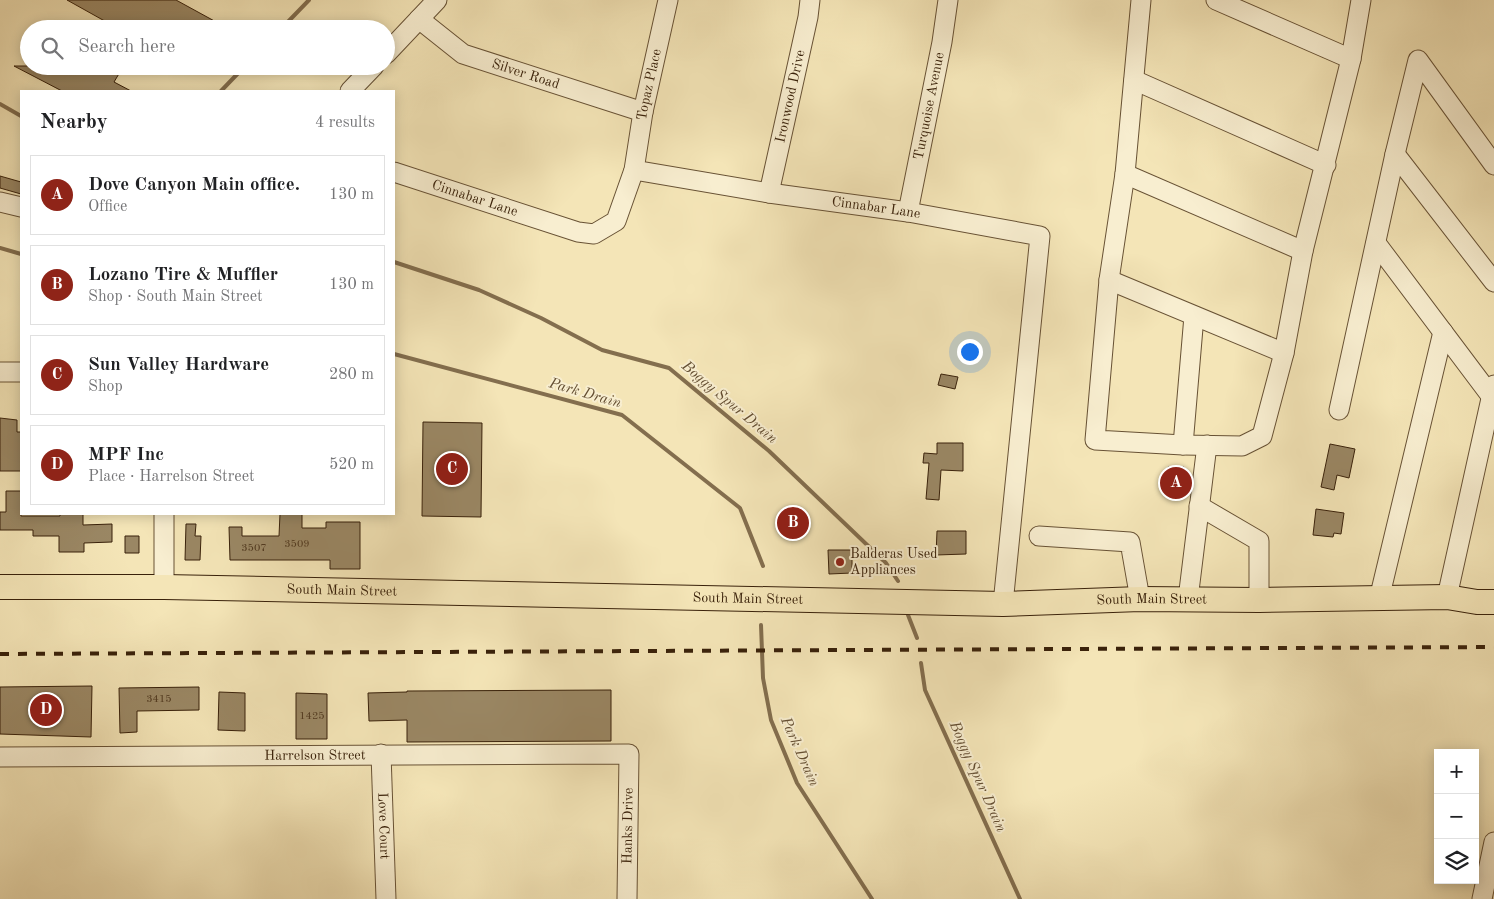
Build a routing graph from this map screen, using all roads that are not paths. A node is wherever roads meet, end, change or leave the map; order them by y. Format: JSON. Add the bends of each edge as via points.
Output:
{"nodes":[{"id":1,"x":437,"y":0,"type":"edge"},
{"id":2,"x":668,"y":0,"type":"edge"},
{"id":3,"x":810,"y":0,"type":"edge"},
{"id":4,"x":948,"y":0,"type":"edge"},
{"id":5,"x":1141,"y":0,"type":"edge"},
{"id":6,"x":1216,"y":0,"type":"edge"},
{"id":7,"x":1361,"y":0,"type":"edge"},
{"id":8,"x":419,"y":19,"type":"junction"},
{"id":9,"x":395,"y":44,"type":"edge"},
{"id":10,"x":1351,"y":59,"type":"junction"},
{"id":11,"x":365,"y":75,"type":"edge"},
{"id":12,"x":1134,"y":80,"type":"junction"},
{"id":13,"x":351,"y":90,"type":"edge"},
{"id":14,"x":644,"y":112,"type":"junction"},
{"id":15,"x":1395,"y":154,"type":"junction"},
{"id":16,"x":1326,"y":165,"type":"junction"},
{"id":17,"x":1494,"y":165,"type":"edge"},
{"id":18,"x":634,"y":170,"type":"junction"},
{"id":19,"x":395,"y":172,"type":"edge"},
{"id":20,"x":1125,"y":174,"type":"junction"},
{"id":21,"x":769,"y":193,"type":"junction"},
{"id":22,"x":0,"y":202,"type":"edge"},
{"id":23,"x":20,"y":208,"type":"edge"},
{"id":24,"x":908,"y":212,"type":"junction"},
{"id":25,"x":1376,"y":243,"type":"junction"},
{"id":26,"x":1304,"y":251,"type":"junction"},
{"id":27,"x":1109,"y":280,"type":"junction"},
{"id":28,"x":1494,"y":282,"type":"edge"},
{"id":29,"x":1194,"y":316,"type":"junction"},
{"id":30,"x":1443,"y":332,"type":"junction"},
{"id":31,"x":1284,"y":353,"type":"junction"},
{"id":32,"x":0,"y":372,"type":"edge"},
{"id":33,"x":20,"y":372,"type":"edge"},
{"id":34,"x":1493,"y":391,"type":"edge"},
{"id":35,"x":1339,"y":410,"type":"dead end"},
{"id":36,"x":1184,"y":445,"type":"junction"},
{"id":37,"x":1207,"y":445,"type":"junction"},
{"id":38,"x":1199,"y":506,"type":"junction"},
{"id":39,"x":164,"y":515,"type":"edge"},
{"id":40,"x":1039,"y":536,"type":"dead end"},
{"id":41,"x":0,"y":587,"type":"edge"},
{"id":42,"x":164,"y":587,"type":"junction"},
{"id":43,"x":1447,"y":597,"type":"junction"},
{"id":44,"x":1140,"y":599,"type":"junction"},
{"id":45,"x":1188,"y":599,"type":"junction"},
{"id":46,"x":1379,"y":599,"type":"junction"},
{"id":47,"x":1259,"y":600,"type":"junction"},
{"id":48,"x":1488,"y":603,"type":"edge"},
{"id":49,"x":1003,"y":604,"type":"junction"},
{"id":50,"x":381,"y":754,"type":"junction"},
{"id":51,"x":629,"y":754,"type":"joint"},
{"id":52,"x":0,"y":757,"type":"edge"},
{"id":53,"x":1494,"y":842,"type":"edge"},
{"id":54,"x":386,"y":899,"type":"edge"},
{"id":55,"x":627,"y":899,"type":"edge"},
{"id":56,"x":1482,"y":899,"type":"edge"}],
"edges":[{"from":1,"to":8,"type":"street"},
{"from":2,"to":14,"type":"street","name":"Topaz Place"},
{"from":3,"to":21,"type":"street","name":"Ironwood Drive"},
{"from":4,"to":24,"type":"street","name":"Turquoise Avenue"},
{"from":5,"to":12,"type":"street"},
{"from":6,"to":10,"type":"street"},
{"from":7,"to":10,"type":"street"},
{"from":8,"to":9,"type":"street"},
{"from":8,"to":14,"type":"street","name":"Silver Road","via":[[463,54]]},
{"from":10,"to":16,"type":"street"},
{"from":11,"to":13,"type":"street"},
{"from":12,"to":16,"type":"street"},
{"from":12,"to":20,"type":"street"},
{"from":14,"to":18,"type":"street","name":"Topaz Place"},
{"from":15,"to":17,"type":"street","via":[[1418,60]]},
{"from":15,"to":25,"type":"street"},
{"from":15,"to":28,"type":"street"},
{"from":16,"to":26,"type":"street"},
{"from":18,"to":19,"type":"street","name":"Cinnabar Lane","via":[[616,221],[594,234],[578,232]]},
{"from":18,"to":21,"type":"street","name":"Cinnabar Lane"},
{"from":20,"to":26,"type":"street"},
{"from":20,"to":27,"type":"street"},
{"from":21,"to":24,"type":"street","name":"Cinnabar Lane"},
{"from":22,"to":23,"type":"street"},
{"from":24,"to":49,"type":"street","name":"Cinnabar Lane","via":[[1040,236]]},
{"from":25,"to":30,"type":"street"},
{"from":25,"to":35,"type":"street"},
{"from":26,"to":31,"type":"street"},
{"from":27,"to":29,"type":"street"},
{"from":27,"to":36,"type":"street","via":[[1095,440]]},
{"from":29,"to":31,"type":"street"},
{"from":29,"to":36,"type":"street"},
{"from":30,"to":34,"type":"street"},
{"from":30,"to":46,"type":"street"},
{"from":31,"to":37,"type":"street","via":[[1262,436],[1242,446]]},
{"from":32,"to":33,"type":"street"},
{"from":34,"to":43,"type":"street"},
{"from":36,"to":37,"type":"street"},
{"from":37,"to":38,"type":"street"},
{"from":38,"to":45,"type":"street"},
{"from":38,"to":47,"type":"street","via":[[1259,541]]},
{"from":39,"to":42,"type":"street"},
{"from":40,"to":44,"type":"street","via":[[1130,542]]},
{"from":41,"to":42,"type":"main road","name":"South Main Street"},
{"from":42,"to":49,"type":"main road","name":"South Main Street"},
{"from":43,"to":46,"type":"main road","name":"South Main Street"},
{"from":43,"to":48,"type":"main road","name":"South Main Street"},
{"from":44,"to":45,"type":"main road","name":"South Main Street"},
{"from":44,"to":49,"type":"main road","name":"South Main Street"},
{"from":45,"to":47,"type":"main road","name":"South Main Street"},
{"from":46,"to":47,"type":"main road","name":"South Main Street"},
{"from":50,"to":51,"type":"street","name":"Harrelson Street"},
{"from":50,"to":52,"type":"street","name":"Harrelson Street"},
{"from":50,"to":54,"type":"street","name":"Love Court"},
{"from":51,"to":55,"type":"street","name":"Hanks Drive"},
{"from":53,"to":56,"type":"street"}]}
